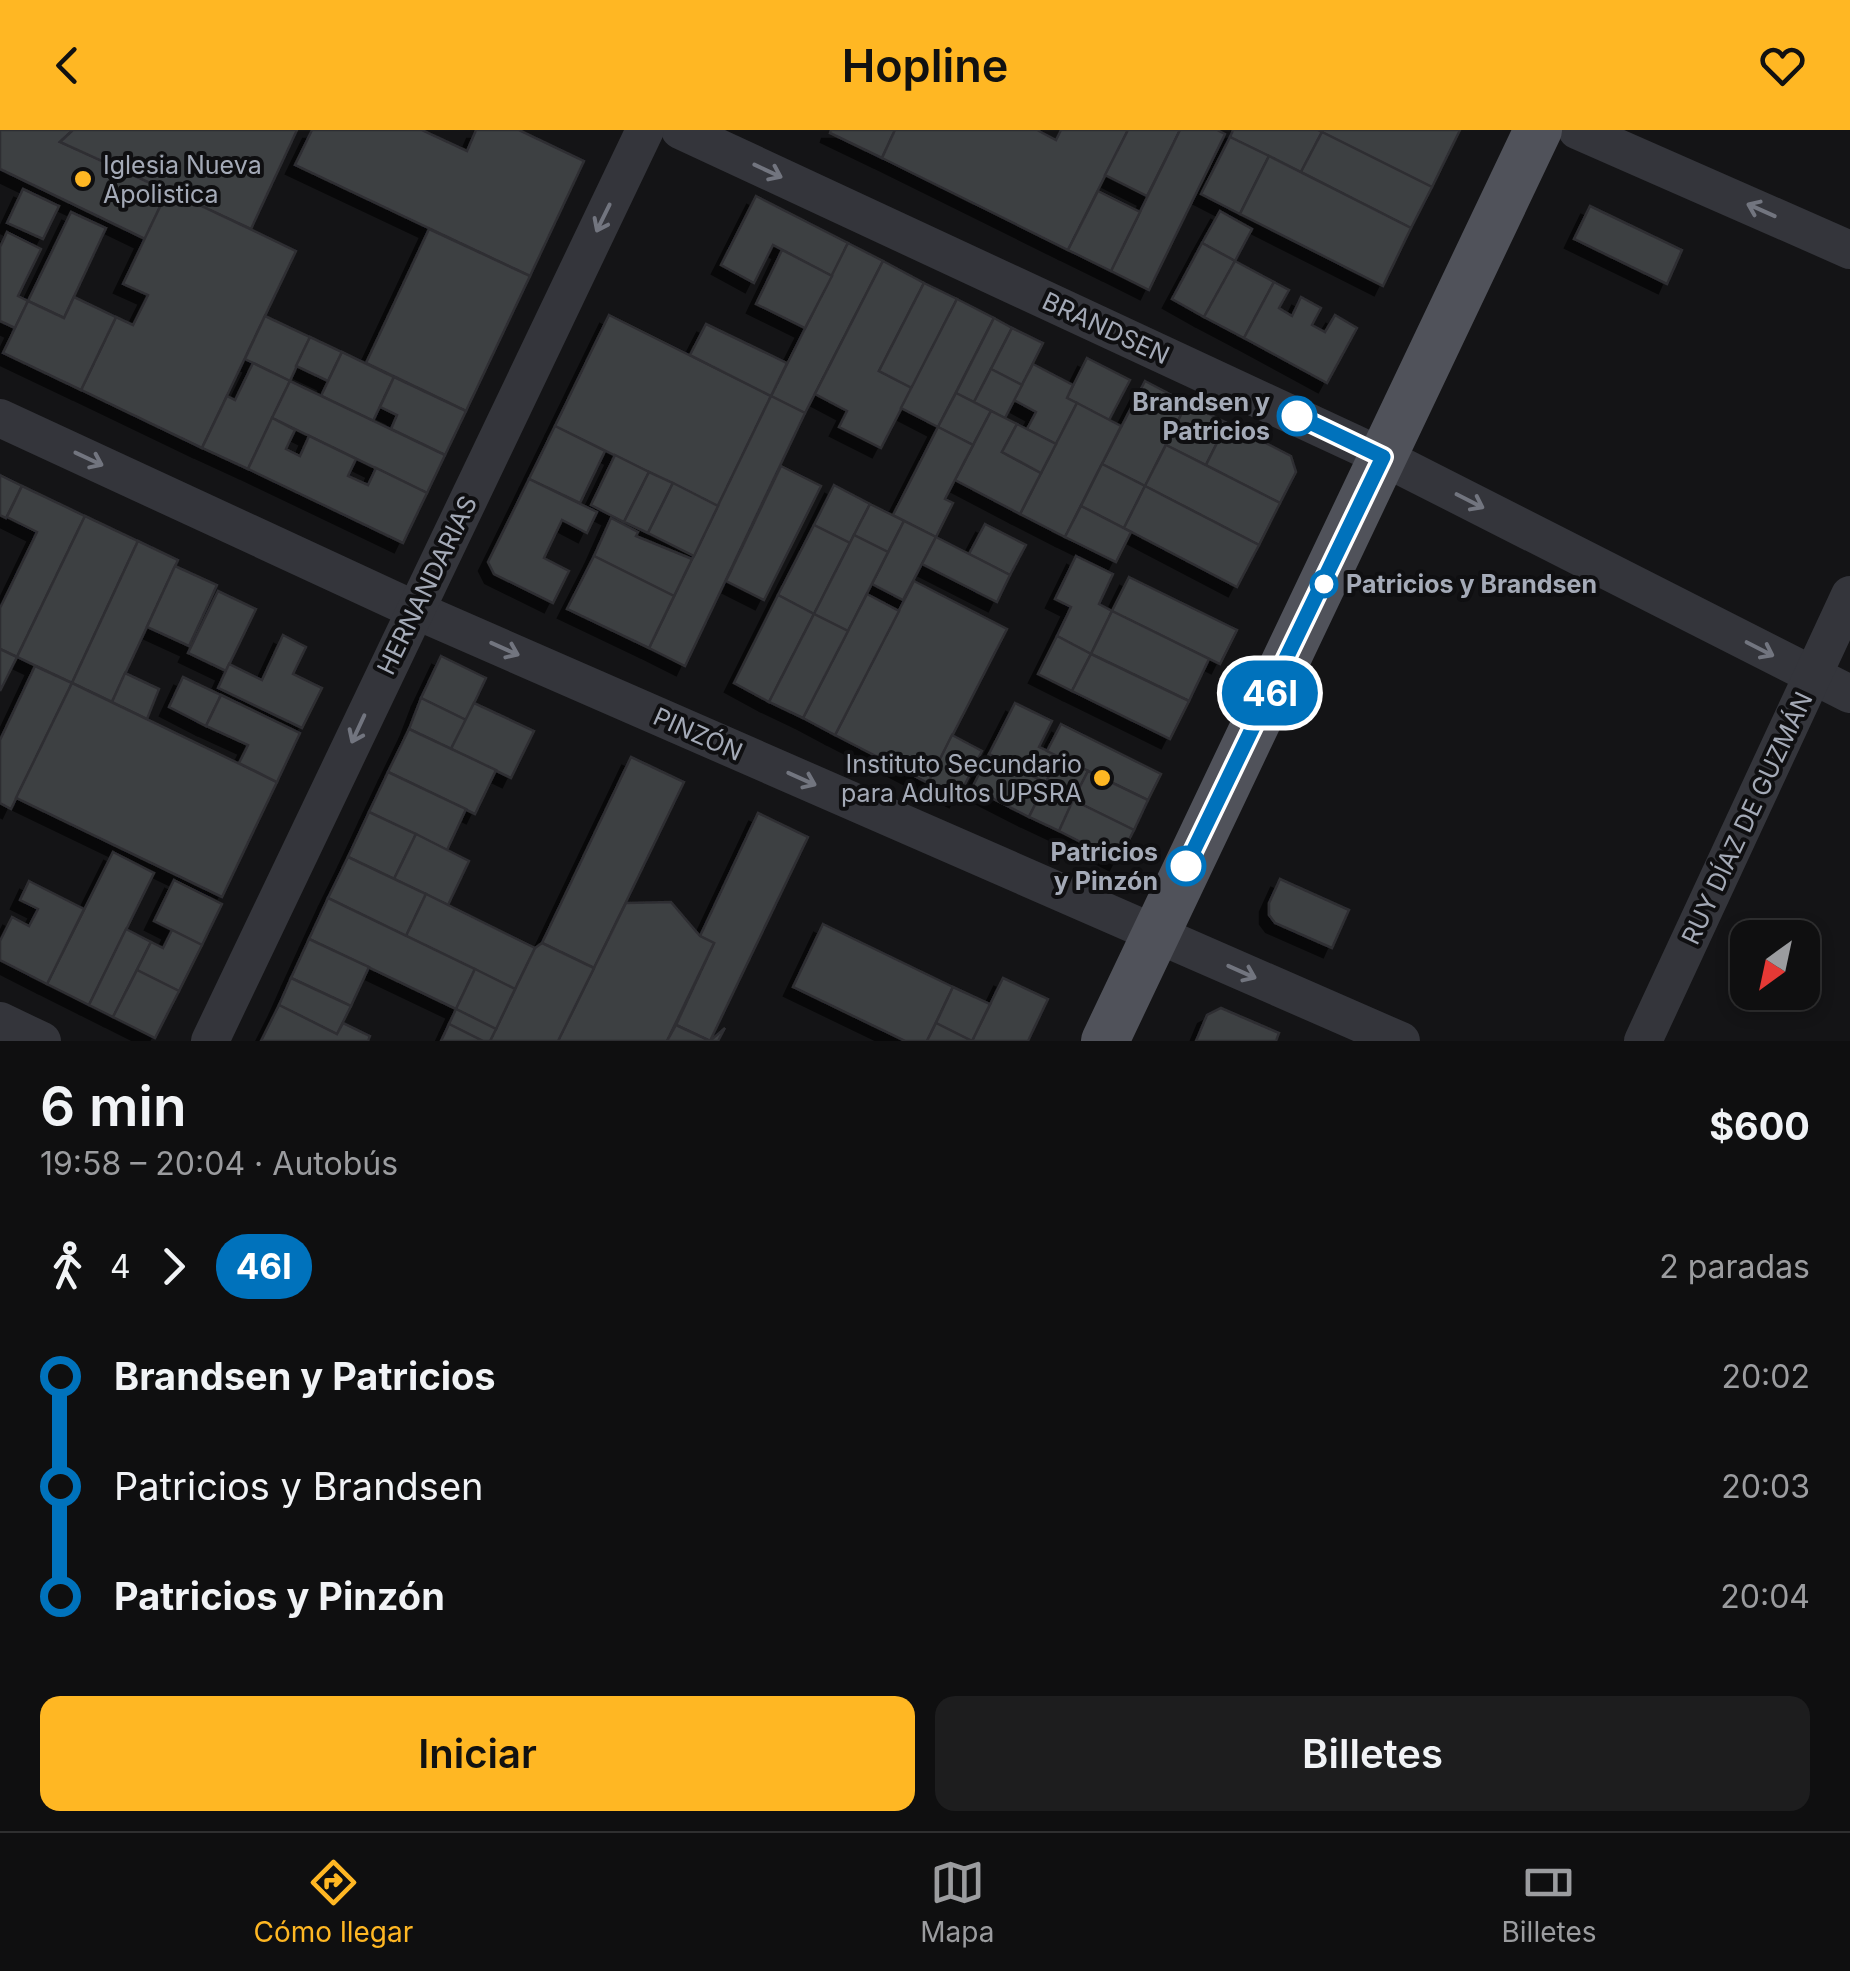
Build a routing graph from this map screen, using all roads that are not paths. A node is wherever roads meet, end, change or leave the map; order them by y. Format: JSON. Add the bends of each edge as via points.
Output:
{"nodes":[{"id":1,"x":645,"y":130,"type":"edge"},
{"id":2,"x":680,"y":130,"type":"edge"},
{"id":3,"x":1538,"y":130,"type":"edge"},
{"id":4,"x":1577,"y":130,"type":"edge"},
{"id":5,"x":1850,"y":250,"type":"edge"},
{"id":6,"x":0,"y":418,"type":"edge"},
{"id":7,"x":1383,"y":457,"type":"junction"},
{"id":8,"x":1850,"y":595,"type":"edge"},
{"id":9,"x":416,"y":610,"type":"junction"},
{"id":10,"x":1813,"y":676,"type":"junction"},
{"id":11,"x":1850,"y":694,"type":"edge"},
{"id":12,"x":1154,"y":934,"type":"junction"},
{"id":13,"x":0,"y":1021,"type":"edge"},
{"id":14,"x":42,"y":1041,"type":"edge"},
{"id":15,"x":210,"y":1041,"type":"edge"},
{"id":16,"x":1105,"y":1041,"type":"edge"},
{"id":17,"x":1400,"y":1041,"type":"edge"},
{"id":18,"x":1643,"y":1041,"type":"edge"}],
"edges":[{"from":1,"to":9,"type":"street","name":"HERNANDARIAS","one_way":true},
{"from":2,"to":7,"type":"street","name":"BRANDSEN","one_way":true},
{"from":3,"to":7,"type":"main road"},
{"from":5,"to":4,"type":"street","one_way":true},
{"from":6,"to":9,"type":"street","name":"PINZÓN","one_way":true},
{"from":7,"to":10,"type":"street","name":"BRANDSEN","one_way":true},
{"from":7,"to":12,"type":"main road"},
{"from":8,"to":10,"type":"street","name":"RUY DÍAZ DE GUZMÁN"},
{"from":9,"to":12,"type":"street","name":"PINZÓN","one_way":true},
{"from":9,"to":15,"type":"street","name":"HERNANDARIAS","one_way":true},
{"from":10,"to":11,"type":"street","name":"BRANDSEN"},
{"from":10,"to":18,"type":"street","name":"RUY DÍAZ DE GUZMÁN"},
{"from":12,"to":16,"type":"main road"},
{"from":12,"to":17,"type":"street","name":"PINZÓN","one_way":true},
{"from":13,"to":14,"type":"street"}]}
